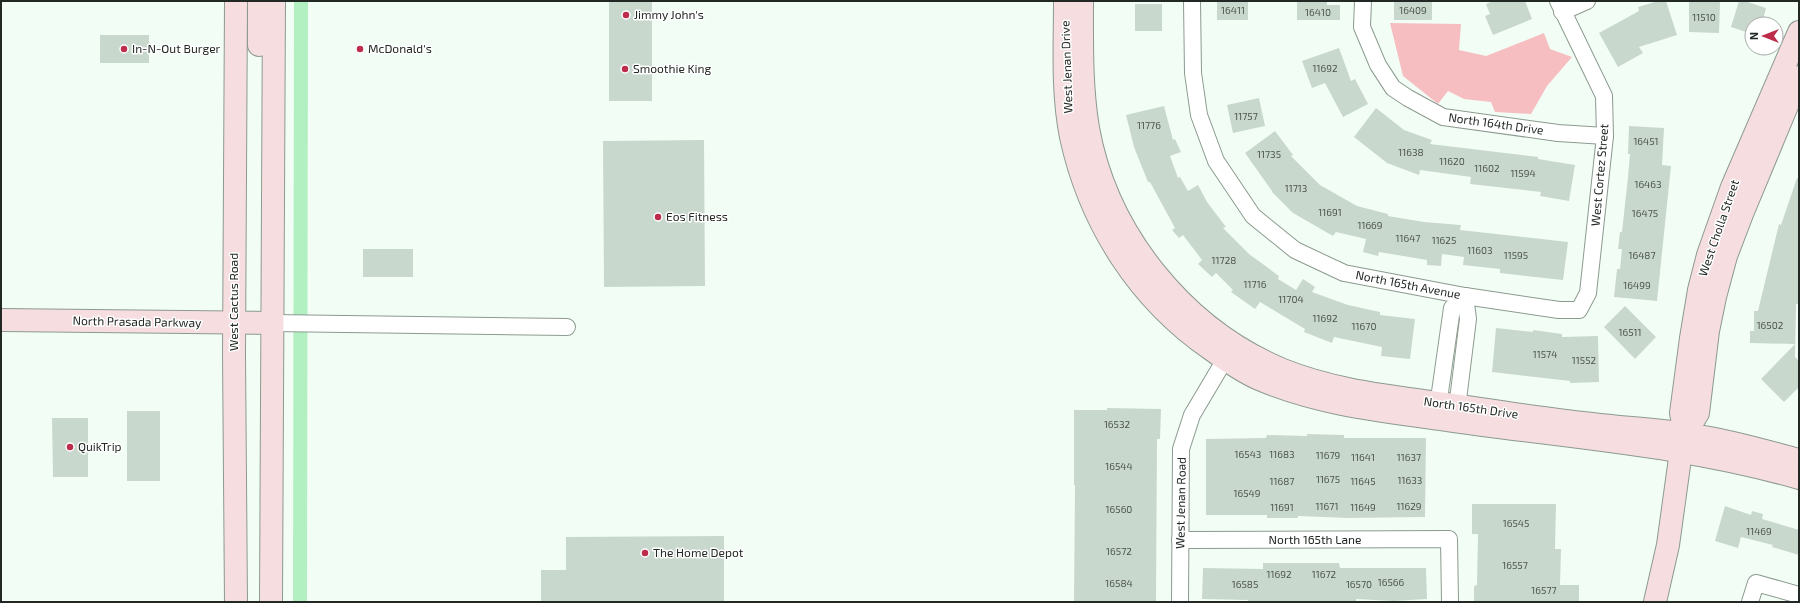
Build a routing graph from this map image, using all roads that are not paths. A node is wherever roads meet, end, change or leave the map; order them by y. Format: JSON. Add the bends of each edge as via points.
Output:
{"nodes":[{"id":1,"x":236,"y":1,"type":"edge"},
{"id":2,"x":258,"y":1,"type":"edge"},
{"id":3,"x":274,"y":1,"type":"edge"},
{"id":4,"x":1065,"y":1,"type":"edge"},
{"id":5,"x":1082,"y":1,"type":"edge"},
{"id":6,"x":1192,"y":1,"type":"edge"},
{"id":7,"x":1363,"y":1,"type":"edge"},
{"id":8,"x":1586,"y":1,"type":"edge"},
{"id":9,"x":1560,"y":6,"type":"edge"},
{"id":10,"x":1799,"y":32,"type":"edge"},
{"id":11,"x":1799,"y":77,"type":"edge"},
{"id":12,"x":273,"y":85,"type":"junction"},
{"id":13,"x":1605,"y":136,"type":"junction"},
{"id":14,"x":1163,"y":296,"type":"junction"},
{"id":15,"x":1466,"y":296,"type":"junction"},
{"id":16,"x":1579,"y":310,"type":"joint"},
{"id":17,"x":1,"y":320,"type":"edge"},
{"id":18,"x":234,"y":323,"type":"junction"},
{"id":19,"x":272,"y":323,"type":"junction"},
{"id":20,"x":567,"y":327,"type":"dead end"},
{"id":21,"x":1230,"y":352,"type":"junction"},
{"id":22,"x":1447,"y":412,"type":"junction"},
{"id":23,"x":1683,"y":442,"type":"junction"},
{"id":24,"x":1799,"y":460,"type":"edge"},
{"id":25,"x":1799,"y":478,"type":"edge"},
{"id":26,"x":1180,"y":540,"type":"junction"},
{"id":27,"x":1799,"y":595,"type":"edge"},
{"id":28,"x":236,"y":602,"type":"edge"},
{"id":29,"x":271,"y":602,"type":"edge"},
{"id":30,"x":1180,"y":602,"type":"edge"},
{"id":31,"x":1450,"y":602,"type":"edge"},
{"id":32,"x":1654,"y":602,"type":"edge"},
{"id":33,"x":1750,"y":602,"type":"edge"}],
"edges":[{"from":1,"to":18,"type":"street","name":"West Cactus Road"},
{"from":2,"to":12,"type":"street","via":[[260,59],[264,72]]},
{"from":3,"to":12,"type":"street"},
{"from":4,"to":14,"type":"street","name":"West Jenan Drive","via":[[1065,80],[1071,135],[1079,165],[1097,213],[1115,248],[1138,282]]},
{"from":5,"to":14,"type":"street","name":"West Jenan Drive","via":[[1083,84],[1094,154],[1103,182],[1124,229],[1150,265]]},
{"from":6,"to":15,"type":"street","name":"North 165th Avenue","via":[[1194,73],[1199,116],[1216,161],[1253,216],[1295,250],[1344,273]]},
{"from":7,"to":13,"type":"street","name":"North 164th Drive","via":[[1362,27],[1378,66],[1393,88],[1408,98],[1443,117],[1558,133]]},
{"from":8,"to":9,"type":"street"},
{"from":9,"to":13,"type":"street","name":"West Cortez Street","via":[[1604,96]]},
{"from":10,"to":23,"type":"street","name":"West Cholla Street","via":[[1732,187],[1708,255],[1690,345],[1681,413]]},
{"from":11,"to":23,"type":"street","name":"West Cholla Street","via":[[1726,256],[1714,297],[1698,413]]},
{"from":12,"to":19,"type":"street"},
{"from":13,"to":16,"type":"street","name":"West Cortez Street","via":[[1588,294]]},
{"from":14,"to":21,"type":"street","name":"North 165th Drive","via":[[1187,309]]},
{"from":15,"to":16,"type":"street","name":"North 165th Avenue","via":[[1559,310]]},
{"from":15,"to":22,"type":"street","via":[[1468,319]]},
{"from":17,"to":18,"type":"street","name":"North Prasada Parkway"},
{"from":18,"to":19,"type":"street","name":"North Prasada Parkway"},
{"from":18,"to":28,"type":"street","name":"West Cactus Road"},
{"from":19,"to":20,"type":"street"},
{"from":19,"to":29,"type":"street"},
{"from":21,"to":22,"type":"street","name":"North 165th Drive","via":[[1256,358],[1308,379]]},
{"from":21,"to":22,"type":"street","name":"North 165th Drive","via":[[1258,378],[1304,395],[1361,407]]},
{"from":21,"to":26,"type":"street","name":"West Jenan Road","via":[[1192,415],[1181,449]]},
{"from":22,"to":23,"type":"street","name":"North 165th Drive","via":[[1592,424]]},
{"from":23,"to":24,"type":"street","name":"North 165th Drive","via":[[1756,449]]},
{"from":23,"to":25,"type":"street","name":"North 165th Drive","via":[[1735,462]]},
{"from":23,"to":32,"type":"street","name":"West Cholla Street","via":[[1668,545]]},
{"from":26,"to":30,"type":"street","name":"West Jenan Road"},
{"from":26,"to":31,"type":"street","name":"North 165th Lane","via":[[1449,539]]},
{"from":27,"to":33,"type":"street","via":[[1756,583]]}]}
